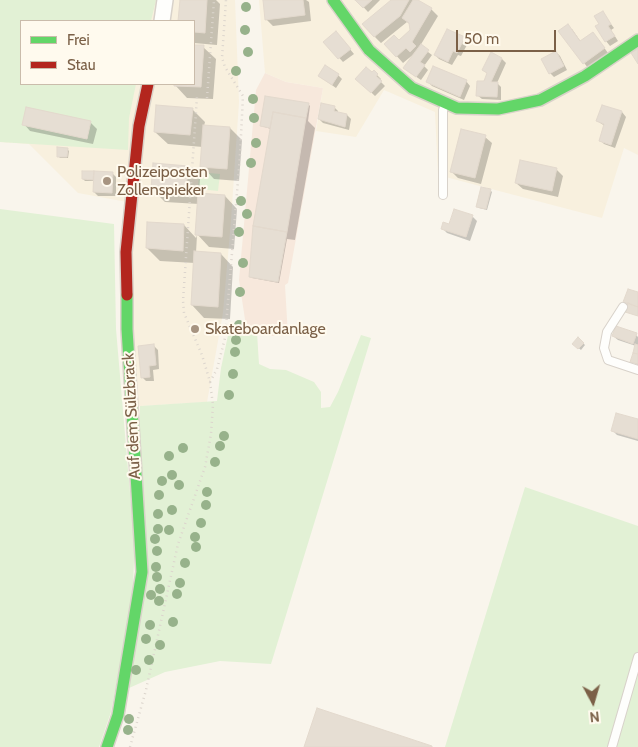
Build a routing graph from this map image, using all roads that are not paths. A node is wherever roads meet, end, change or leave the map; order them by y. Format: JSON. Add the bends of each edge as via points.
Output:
{"nodes":[{"id":1,"x":165,"y":0,"type":"edge"},
{"id":2,"x":333,"y":0,"type":"edge"},
{"id":3,"x":162,"y":20,"type":"edge"},
{"id":4,"x":638,"y":40,"type":"edge"},
{"id":5,"x":148,"y":85,"type":"edge"},
{"id":6,"x":446,"y":103,"type":"junction"},
{"id":7,"x":443,"y":195,"type":"dead end"},
{"id":8,"x":623,"y":307,"type":"dead end"},
{"id":9,"x":638,"y":370,"type":"edge"},
{"id":10,"x":638,"y":658,"type":"edge"},
{"id":11,"x":108,"y":747,"type":"edge"},
{"id":12,"x":612,"y":747,"type":"edge"}],
"edges":[{"from":1,"to":3,"type":"street"},
{"from":2,"to":6,"type":"street","via":[[369,50],[412,88]]},
{"from":4,"to":6,"type":"street","via":[[586,76],[540,100],[498,109],[458,108]]},
{"from":5,"to":11,"type":"street","name":"Auf dem Sülzbrack","via":[[139,126],[126,252],[127,329],[142,572],[118,715]]},
{"from":6,"to":7,"type":"lane","via":[[443,110]]},
{"from":8,"to":9,"type":"lane","via":[[607,332],[604,348],[608,360]]},
{"from":10,"to":12,"type":"lane"}]}
